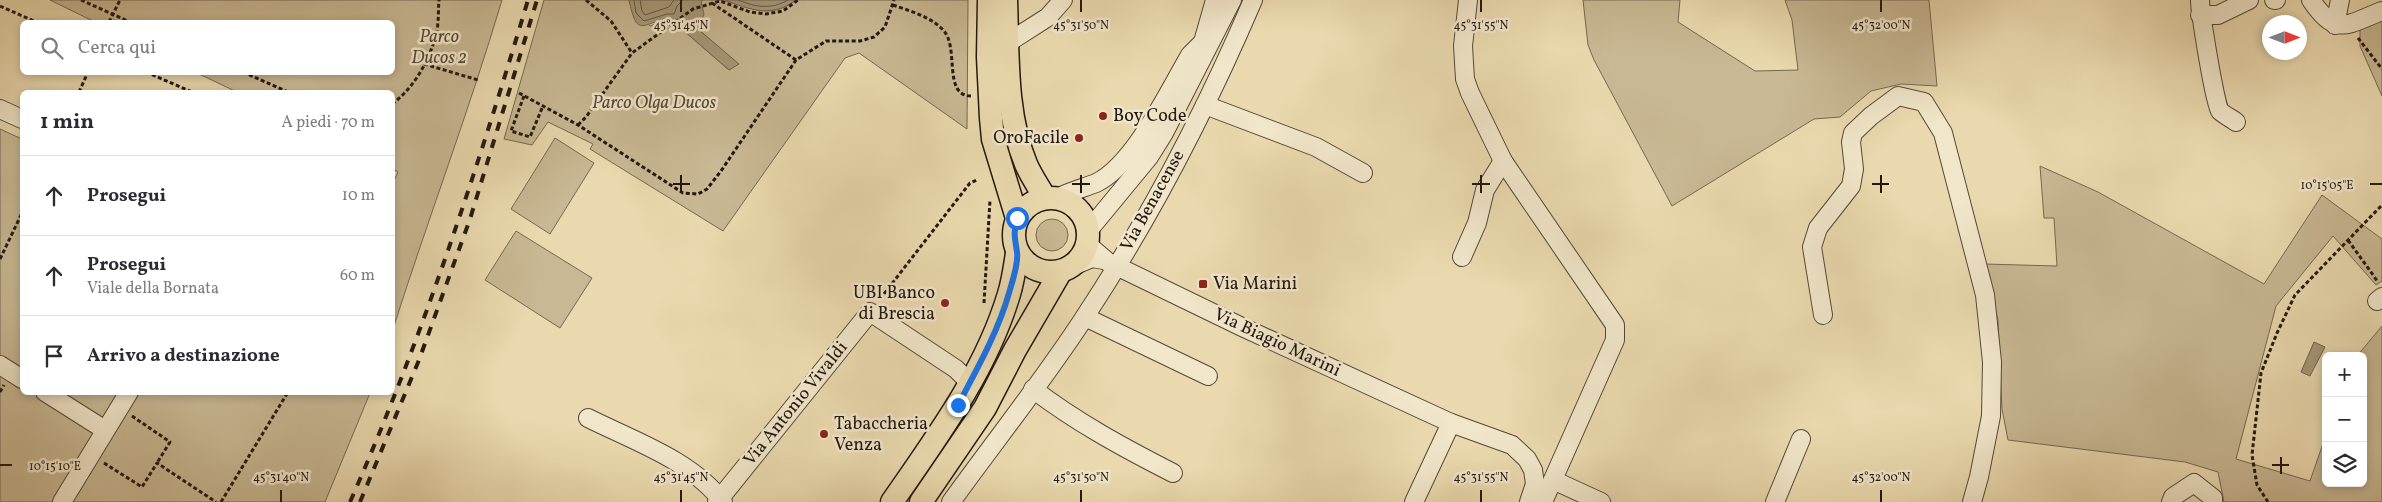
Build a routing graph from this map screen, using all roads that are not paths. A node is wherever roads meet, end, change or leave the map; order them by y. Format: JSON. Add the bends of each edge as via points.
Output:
{"nodes":[{"id":1,"x":989,"y":0,"type":"edge"},
{"id":2,"x":1006,"y":0,"type":"edge"},
{"id":3,"x":1063,"y":0,"type":"edge"},
{"id":4,"x":1214,"y":0,"type":"edge"},
{"id":5,"x":1222,"y":0,"type":"edge"},
{"id":6,"x":1232,"y":0,"type":"edge"},
{"id":7,"x":1253,"y":0,"type":"edge"},
{"id":8,"x":1468,"y":0,"type":"edge"},
{"id":9,"x":2249,"y":0,"type":"edge"},
{"id":10,"x":2311,"y":0,"type":"edge"},
{"id":11,"x":2340,"y":0,"type":"edge"},
{"id":12,"x":2200,"y":8,"type":"edge"},
{"id":13,"x":2382,"y":11,"type":"edge"},
{"id":14,"x":2341,"y":25,"type":"junction"},
{"id":15,"x":1007,"y":42,"type":"junction"},
{"id":16,"x":1203,"y":42,"type":"junction"},
{"id":17,"x":988,"y":57,"type":"junction"},
{"id":18,"x":1205,"y":105,"type":"junction"},
{"id":19,"x":0,"y":109,"type":"edge"},
{"id":20,"x":20,"y":118,"type":"edge"},
{"id":21,"x":2236,"y":122,"type":"dead end"},
{"id":22,"x":1503,"y":161,"type":"junction"},
{"id":23,"x":1363,"y":173,"type":"dead end"},
{"id":24,"x":1051,"y":198,"type":"junction"},
{"id":25,"x":1017,"y":218,"type":"junction"},
{"id":26,"x":1088,"y":238,"type":"junction"},
{"id":27,"x":1017,"y":253,"type":"junction"},
{"id":28,"x":1462,"y":257,"type":"dead end"},
{"id":29,"x":1111,"y":263,"type":"junction"},
{"id":30,"x":1067,"y":269,"type":"junction"},
{"id":31,"x":1823,"y":315,"type":"dead end"},
{"id":32,"x":1085,"y":317,"type":"junction"},
{"id":33,"x":0,"y":365,"type":"edge"},
{"id":34,"x":1208,"y":376,"type":"dead end"},
{"id":35,"x":20,"y":378,"type":"edge"},
{"id":36,"x":970,"y":383,"type":"junction"},
{"id":37,"x":1033,"y":389,"type":"junction"},
{"id":38,"x":50,"y":395,"type":"edge"},
{"id":39,"x":127,"y":395,"type":"edge"},
{"id":40,"x":588,"y":418,"type":"dead end"},
{"id":41,"x":1450,"y":423,"type":"junction"},
{"id":42,"x":105,"y":430,"type":"junction"},
{"id":43,"x":1801,"y":439,"type":"dead end"},
{"id":44,"x":1173,"y":473,"type":"dead end"},
{"id":45,"x":1553,"y":480,"type":"junction"},
{"id":46,"x":720,"y":501,"type":"edge"},
{"id":47,"x":62,"y":502,"type":"edge"},
{"id":48,"x":892,"y":502,"type":"edge"},
{"id":49,"x":921,"y":502,"type":"edge"},
{"id":50,"x":951,"y":502,"type":"edge"},
{"id":51,"x":1414,"y":502,"type":"edge"},
{"id":52,"x":1530,"y":502,"type":"edge"},
{"id":53,"x":1543,"y":502,"type":"edge"},
{"id":54,"x":1601,"y":502,"type":"edge"},
{"id":55,"x":1775,"y":502,"type":"edge"},
{"id":56,"x":1972,"y":502,"type":"edge"},
{"id":57,"x":2171,"y":502,"type":"edge"},
{"id":58,"x":2214,"y":502,"type":"edge"}],
"edges":[{"from":1,"to":17,"type":"main road"},
{"from":2,"to":15,"type":"main road"},
{"from":3,"to":15,"type":"street","via":[[1048,17]]},
{"from":4,"to":16,"type":"street"},
{"from":5,"to":16,"type":"street"},
{"from":6,"to":26,"type":"street","via":[[1164,134]]},
{"from":7,"to":18,"type":"street","name":"Via Benacense"},
{"from":8,"to":22,"type":"street","via":[[1463,46],[1465,79]]},
{"from":9,"to":12,"type":"street","via":[[2218,15]]},
{"from":10,"to":14,"type":"street","via":[[2321,16]]},
{"from":11,"to":14,"type":"street"},
{"from":12,"to":21,"type":"street","via":[[2219,110]]},
{"from":13,"to":14,"type":"street"},
{"from":15,"to":17,"type":"street"},
{"from":15,"to":24,"type":"main road","via":[[1016,129],[1026,164]]},
{"from":16,"to":24,"type":"street","via":[[1190,55],[1131,153],[1096,182]]},
{"from":17,"to":25,"type":"main road","via":[[993,138]]},
{"from":18,"to":23,"type":"street","via":[[1316,147]]},
{"from":18,"to":29,"type":"street","name":"Via Benacense"},
{"from":19,"to":20,"type":"street"},
{"from":22,"to":28,"type":"street","via":[[1485,190],[1477,223]]},
{"from":22,"to":45,"type":"street","via":[[1616,325],[1615,340]]},
{"from":24,"to":25,"type":"main road","via":[[1033,202]]},
{"from":24,"to":26,"type":"main road","via":[[1068,202],[1078,209],[1085,219]]},
{"from":25,"to":27,"type":"main road","via":[[1013,230]]},
{"from":26,"to":29,"type":"street","name":"Via Biagio Marini"},
{"from":26,"to":30,"type":"main road","via":[[1082,256]]},
{"from":27,"to":30,"type":"main road","via":[[1035,270],[1048,273]]},
{"from":27,"to":36,"type":"main road","via":[[1009,294]]},
{"from":29,"to":30,"type":"street","via":[[1092,258]]},
{"from":29,"to":32,"type":"street","name":"Via Benacense"},
{"from":29,"to":41,"type":"street","name":"Via Biagio Marini"},
{"from":30,"to":49,"type":"main road","via":[[1015,350],[985,408]]},
{"from":31,"to":56,"type":"street","via":[[1812,247],[1818,228],[1851,186],[1853,133],[1898,96],[1924,102],[1943,133],[1985,295],[1992,362],[1991,416]]},
{"from":32,"to":34,"type":"street"},
{"from":32,"to":37,"type":"street","name":"Via Benacense"},
{"from":33,"to":35,"type":"street"},
{"from":36,"to":46,"type":"street","name":"Via Antonio Vivaldi","via":[[956,369],[870,312]]},
{"from":36,"to":48,"type":"main road"},
{"from":37,"to":44,"type":"street","via":[[1119,446]]},
{"from":37,"to":50,"type":"street","name":"Via Benacense"},
{"from":38,"to":42,"type":"street"},
{"from":39,"to":42,"type":"street"},
{"from":40,"to":46,"type":"street","name":"Via Antonio Vivaldi","via":[[686,467]]},
{"from":41,"to":51,"type":"street"},
{"from":41,"to":52,"type":"street","name":"Via Biagio Marini","via":[[1512,445],[1527,459],[1535,484]]},
{"from":42,"to":47,"type":"street"},
{"from":43,"to":55,"type":"street"},
{"from":45,"to":53,"type":"street"},
{"from":45,"to":54,"type":"street"},
{"from":57,"to":58,"type":"street","via":[[2173,497],[2194,483]]}]}
